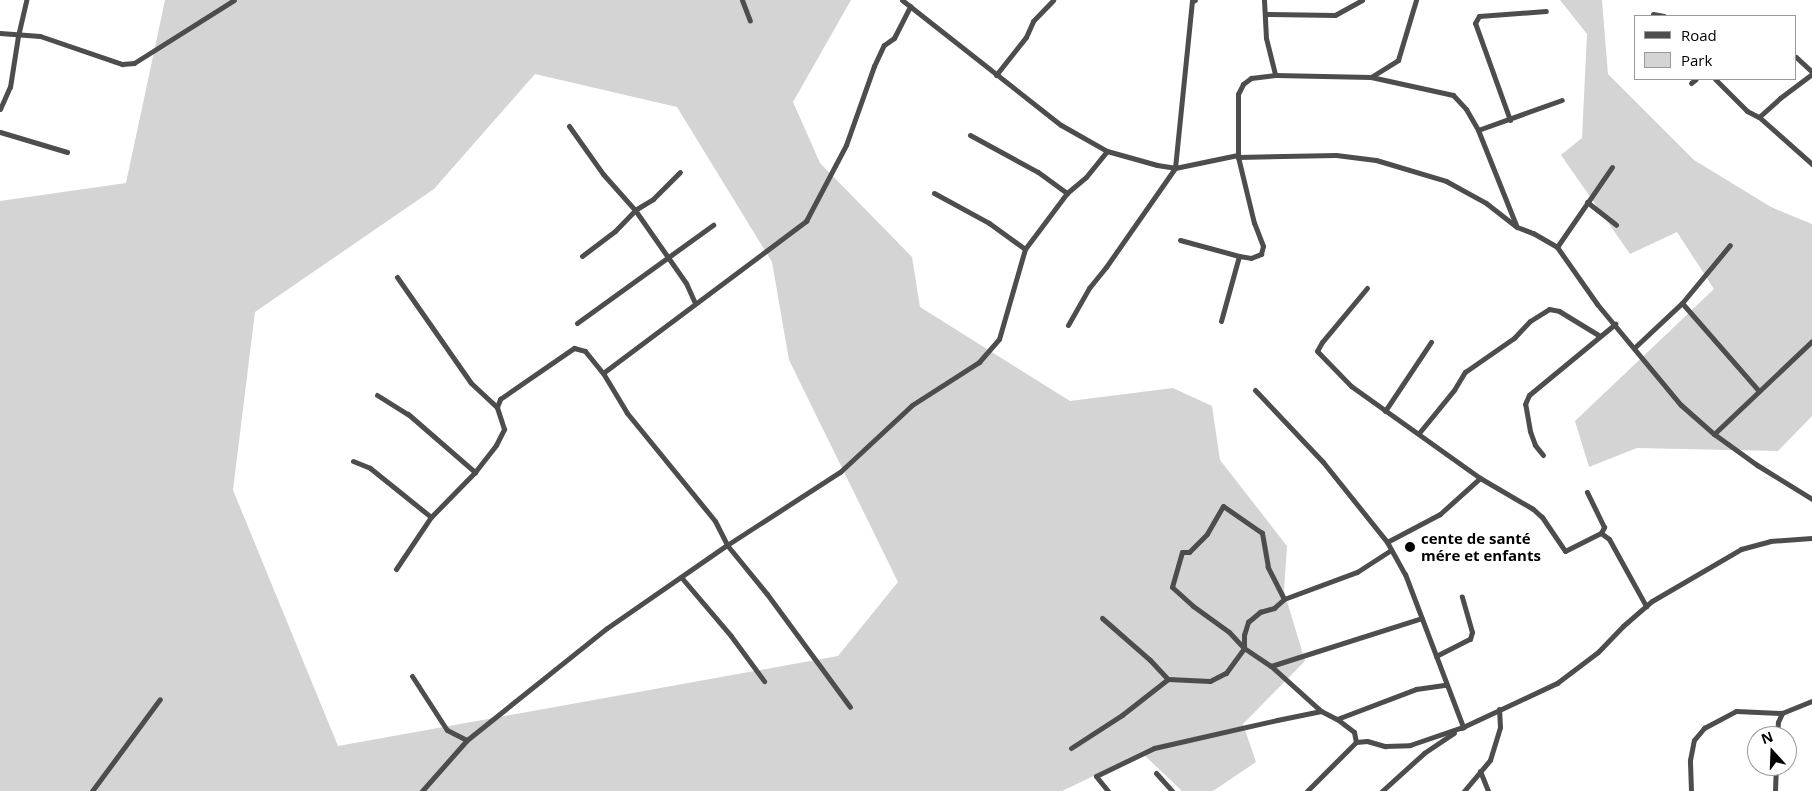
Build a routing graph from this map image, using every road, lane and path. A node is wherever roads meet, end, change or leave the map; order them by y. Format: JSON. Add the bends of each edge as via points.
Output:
{"nodes":[{"id":1,"x":26,"y":0,"type":"edge"},
{"id":2,"x":234,"y":0,"type":"edge"},
{"id":3,"x":742,"y":0,"type":"edge"},
{"id":4,"x":902,"y":0,"type":"edge"},
{"id":5,"x":1053,"y":0,"type":"edge"},
{"id":6,"x":1195,"y":0,"type":"edge"},
{"id":7,"x":1264,"y":0,"type":"edge"},
{"id":8,"x":1362,"y":0,"type":"edge"},
{"id":9,"x":1416,"y":0,"type":"edge"},
{"id":10,"x":910,"y":6,"type":"junction"},
{"id":11,"x":1546,"y":11,"type":"dead end"},
{"id":12,"x":1265,"y":14,"type":"junction"},
{"id":13,"x":1653,"y":14,"type":"dead end"},
{"id":14,"x":1658,"y":15,"type":"edge"},
{"id":15,"x":750,"y":21,"type":"dead end"},
{"id":16,"x":0,"y":33,"type":"edge"},
{"id":17,"x":18,"y":36,"type":"junction"},
{"id":18,"x":1797,"y":58,"type":"edge"},
{"id":19,"x":1812,"y":73,"type":"edge"},
{"id":20,"x":996,"y":75,"type":"junction"},
{"id":21,"x":1275,"y":76,"type":"junction"},
{"id":22,"x":1371,"y":77,"type":"junction"},
{"id":23,"x":1716,"y":80,"type":"edge"},
{"id":24,"x":1562,"y":100,"type":"dead end"},
{"id":25,"x":0,"y":109,"type":"edge"},
{"id":26,"x":1759,"y":117,"type":"junction"},
{"id":27,"x":1510,"y":120,"type":"junction"},
{"id":28,"x":569,"y":126,"type":"dead end"},
{"id":29,"x":1478,"y":130,"type":"junction"},
{"id":30,"x":0,"y":132,"type":"edge"},
{"id":31,"x":970,"y":135,"type":"dead end"},
{"id":32,"x":1108,"y":151,"type":"junction"},
{"id":33,"x":67,"y":152,"type":"dead end"},
{"id":34,"x":1238,"y":156,"type":"junction"},
{"id":35,"x":1812,"y":164,"type":"edge"},
{"id":36,"x":1612,"y":167,"type":"dead end"},
{"id":37,"x":1175,"y":168,"type":"junction"},
{"id":38,"x":680,"y":172,"type":"dead end"},
{"id":39,"x":934,"y":193,"type":"dead end"},
{"id":40,"x":1067,"y":193,"type":"junction"},
{"id":41,"x":1586,"y":202,"type":"junction"},
{"id":42,"x":635,"y":210,"type":"junction"},
{"id":43,"x":1616,"y":224,"type":"dead end"},
{"id":44,"x":713,"y":225,"type":"dead end"},
{"id":45,"x":1516,"y":227,"type":"junction"},
{"id":46,"x":1180,"y":240,"type":"dead end"},
{"id":47,"x":1730,"y":245,"type":"dead end"},
{"id":48,"x":1557,"y":247,"type":"junction"},
{"id":49,"x":1025,"y":249,"type":"junction"},
{"id":50,"x":582,"y":256,"type":"dead end"},
{"id":51,"x":1239,"y":256,"type":"junction"},
{"id":52,"x":668,"y":258,"type":"junction"},
{"id":53,"x":397,"y":278,"type":"dead end"},
{"id":54,"x":1367,"y":288,"type":"dead end"},
{"id":55,"x":695,"y":303,"type":"junction"},
{"id":56,"x":1682,"y":303,"type":"junction"},
{"id":57,"x":1221,"y":321,"type":"dead end"},
{"id":58,"x":577,"y":323,"type":"dead end"},
{"id":59,"x":1615,"y":324,"type":"junction"},
{"id":60,"x":1068,"y":325,"type":"dead end"},
{"id":61,"x":1600,"y":336,"type":"junction"},
{"id":62,"x":1812,"y":341,"type":"edge"},
{"id":63,"x":1431,"y":342,"type":"dead end"},
{"id":64,"x":1634,"y":348,"type":"junction"},
{"id":65,"x":603,"y":373,"type":"junction"},
{"id":66,"x":1255,"y":390,"type":"dead end"},
{"id":67,"x":1759,"y":391,"type":"junction"},
{"id":68,"x":377,"y":395,"type":"dead end"},
{"id":69,"x":497,"y":407,"type":"junction"},
{"id":70,"x":1385,"y":411,"type":"junction"},
{"id":71,"x":1419,"y":433,"type":"junction"},
{"id":72,"x":1714,"y":434,"type":"junction"},
{"id":73,"x":1543,"y":455,"type":"dead end"},
{"id":74,"x":353,"y":461,"type":"dead end"},
{"id":75,"x":475,"y":472,"type":"junction"},
{"id":76,"x":1480,"y":478,"type":"junction"},
{"id":77,"x":1587,"y":492,"type":"dead end"},
{"id":78,"x":1812,"y":499,"type":"edge"},
{"id":79,"x":432,"y":517,"type":"junction"},
{"id":80,"x":1601,"y":533,"type":"junction"},
{"id":81,"x":1812,"y":538,"type":"edge"},
{"id":82,"x":1387,"y":542,"type":"junction"},
{"id":83,"x":727,"y":545,"type":"junction"},
{"id":84,"x":1392,"y":550,"type":"junction"},
{"id":85,"x":396,"y":569,"type":"dead end"},
{"id":86,"x":682,"y":577,"type":"junction"},
{"id":87,"x":1462,"y":596,"type":"dead end"},
{"id":88,"x":1284,"y":599,"type":"junction"},
{"id":89,"x":1646,"y":606,"type":"junction"},
{"id":90,"x":1102,"y":618,"type":"dead end"},
{"id":91,"x":1422,"y":618,"type":"junction"},
{"id":92,"x":1244,"y":648,"type":"junction"},
{"id":93,"x":1436,"y":656,"type":"junction"},
{"id":94,"x":1271,"y":666,"type":"junction"},
{"id":95,"x":412,"y":676,"type":"dead end"},
{"id":96,"x":1168,"y":679,"type":"junction"},
{"id":97,"x":764,"y":681,"type":"dead end"},
{"id":98,"x":1446,"y":685,"type":"junction"},
{"id":99,"x":160,"y":700,"type":"dead end"},
{"id":100,"x":1812,"y":701,"type":"edge"},
{"id":101,"x":850,"y":707,"type":"dead end"},
{"id":102,"x":1499,"y":709,"type":"junction"},
{"id":103,"x":1321,"y":711,"type":"junction"},
{"id":104,"x":1782,"y":713,"type":"junction"},
{"id":105,"x":1337,"y":719,"type":"junction"},
{"id":106,"x":1778,"y":726,"type":"edge"},
{"id":107,"x":1463,"y":727,"type":"junction"},
{"id":108,"x":467,"y":740,"type":"junction"},
{"id":109,"x":1356,"y":742,"type":"junction"},
{"id":110,"x":1071,"y":748,"type":"dead end"},
{"id":111,"x":1480,"y":771,"type":"junction"},
{"id":112,"x":1156,"y":773,"type":"dead end"},
{"id":113,"x":1776,"y":776,"type":"edge"},
{"id":114,"x":92,"y":791,"type":"edge"},
{"id":115,"x":422,"y":791,"type":"edge"},
{"id":116,"x":1108,"y":791,"type":"edge"},
{"id":117,"x":1172,"y":791,"type":"edge"},
{"id":118,"x":1307,"y":791,"type":"edge"},
{"id":119,"x":1382,"y":791,"type":"edge"},
{"id":120,"x":1464,"y":791,"type":"edge"},
{"id":121,"x":1488,"y":791,"type":"edge"},
{"id":122,"x":1691,"y":791,"type":"edge"},
{"id":123,"x":1775,"y":791,"type":"edge"}],
"edges":[{"from":1,"to":17,"type":"street"},
{"from":2,"to":17,"type":"street","via":[[134,63],[122,64],[40,36]]},
{"from":3,"to":15,"type":"street"},
{"from":4,"to":10,"type":"street"},
{"from":5,"to":20,"type":"street","via":[[1033,21],[1026,37]]},
{"from":6,"to":37,"type":"street","via":[[1192,1]]},
{"from":7,"to":12,"type":"street"},
{"from":8,"to":12,"type":"street","via":[[1335,15]]},
{"from":9,"to":22,"type":"street","via":[[1398,60]]},
{"from":10,"to":20,"type":"street"},
{"from":10,"to":55,"type":"street","via":[[894,38],[884,45],[846,145],[806,221]]},
{"from":11,"to":27,"type":"street","via":[[1479,16],[1476,23]]},
{"from":12,"to":21,"type":"street","via":[[1266,38]]},
{"from":13,"to":14,"type":"street"},
{"from":16,"to":17,"type":"street"},
{"from":17,"to":25,"type":"street","via":[[10,87]]},
{"from":18,"to":19,"type":"street"},
{"from":19,"to":26,"type":"street"},
{"from":20,"to":32,"type":"street","via":[[1061,125]]},
{"from":21,"to":22,"type":"street"},
{"from":21,"to":34,"type":"street","via":[[1251,78],[1238,94]]},
{"from":22,"to":29,"type":"street","via":[[1452,95],[1466,109]]},
{"from":23,"to":26,"type":"street","via":[[1747,111]]},
{"from":24,"to":27,"type":"street"},
{"from":26,"to":35,"type":"street"},
{"from":27,"to":29,"type":"street"},
{"from":28,"to":42,"type":"street","via":[[603,174]]},
{"from":29,"to":45,"type":"street"},
{"from":30,"to":33,"type":"street"},
{"from":31,"to":40,"type":"street","via":[[1038,172]]},
{"from":32,"to":37,"type":"street"},
{"from":32,"to":40,"type":"street","via":[[1086,178]]},
{"from":34,"to":37,"type":"street"},
{"from":34,"to":45,"type":"street","via":[[1336,155],[1376,160],[1446,181],[1486,203]]},
{"from":34,"to":51,"type":"street","via":[[1262,246],[1261,254],[1255,257]]},
{"from":36,"to":41,"type":"street"},
{"from":37,"to":60,"type":"street","via":[[1089,288]]},
{"from":38,"to":42,"type":"street","via":[[653,199]]},
{"from":39,"to":49,"type":"street","via":[[989,223]]},
{"from":40,"to":49,"type":"street"},
{"from":41,"to":43,"type":"street"},
{"from":41,"to":48,"type":"street"},
{"from":42,"to":50,"type":"street","via":[[615,231]]},
{"from":42,"to":52,"type":"street"},
{"from":44,"to":52,"type":"street"},
{"from":45,"to":48,"type":"street"},
{"from":46,"to":51,"type":"street"},
{"from":47,"to":56,"type":"street"},
{"from":48,"to":59,"type":"street"},
{"from":49,"to":83,"type":"street","via":[[999,339],[980,362],[912,405],[840,472]]},
{"from":51,"to":57,"type":"street"},
{"from":52,"to":55,"type":"street","via":[[686,283]]},
{"from":52,"to":58,"type":"street"},
{"from":53,"to":69,"type":"street","via":[[471,383]]},
{"from":54,"to":70,"type":"street","via":[[1317,351],[1352,386]]},
{"from":55,"to":65,"type":"street"},
{"from":56,"to":64,"type":"street"},
{"from":56,"to":67,"type":"street"},
{"from":59,"to":61,"type":"street"},
{"from":59,"to":64,"type":"street"},
{"from":61,"to":71,"type":"street","via":[[1559,311],[1549,309],[1465,372]]},
{"from":61,"to":73,"type":"street","via":[[1529,395],[1525,404],[1530,431]]},
{"from":62,"to":67,"type":"street"},
{"from":63,"to":70,"type":"street"},
{"from":64,"to":72,"type":"street","via":[[1681,405]]},
{"from":65,"to":69,"type":"street","via":[[585,351],[574,348],[500,399]]},
{"from":65,"to":83,"type":"street","via":[[627,413],[715,521]]},
{"from":66,"to":82,"type":"street","via":[[1327,467]]},
{"from":67,"to":72,"type":"street"},
{"from":68,"to":75,"type":"street","via":[[408,414]]},
{"from":69,"to":75,"type":"street","via":[[504,429]]},
{"from":70,"to":71,"type":"street"},
{"from":71,"to":76,"type":"street"},
{"from":72,"to":78,"type":"street"},
{"from":74,"to":79,"type":"street","via":[[370,468]]},
{"from":75,"to":79,"type":"street"},
{"from":76,"to":80,"type":"street","via":[[1533,509],[1565,552]]},
{"from":76,"to":82,"type":"street","via":[[1440,514]]},
{"from":77,"to":80,"type":"street","via":[[1604,527]]},
{"from":79,"to":85,"type":"street"},
{"from":80,"to":89,"type":"street","via":[[1609,539]]},
{"from":81,"to":89,"type":"street","via":[[1770,541],[1741,549]]},
{"from":82,"to":84,"type":"street"},
{"from":83,"to":86,"type":"street"},
{"from":83,"to":101,"type":"street"},
{"from":84,"to":88,"type":"street","via":[[1357,572]]},
{"from":84,"to":91,"type":"street"},
{"from":86,"to":97,"type":"street"},
{"from":86,"to":108,"type":"street","via":[[607,628]]},
{"from":87,"to":93,"type":"street","via":[[1472,632],[1470,639]]},
{"from":88,"to":92,"type":"street","via":[[1248,622]]},
{"from":88,"to":92,"type":"street","via":[[1268,567],[1262,533],[1223,506],[1207,534],[1188,552],[1182,552],[1172,587],[1229,632]]},
{"from":89,"to":102,"type":"street","via":[[1598,652],[1561,680]]},
{"from":90,"to":96,"type":"street"},
{"from":91,"to":93,"type":"street"},
{"from":91,"to":94,"type":"street"},
{"from":92,"to":94,"type":"street"},
{"from":92,"to":96,"type":"street","via":[[1222,676],[1210,681]]},
{"from":93,"to":98,"type":"street"},
{"from":94,"to":103,"type":"street"},
{"from":95,"to":108,"type":"street","via":[[447,730]]},
{"from":96,"to":110,"type":"street","via":[[1122,715]]},
{"from":98,"to":105,"type":"street","via":[[1416,690]]},
{"from":98,"to":107,"type":"street"},
{"from":99,"to":114,"type":"street"},
{"from":100,"to":104,"type":"street"},
{"from":102,"to":107,"type":"street"},
{"from":102,"to":111,"type":"street","via":[[1500,727],[1490,760]]},
{"from":103,"to":105,"type":"street"},
{"from":103,"to":116,"type":"street","via":[[1154,748],[1096,776]]},
{"from":104,"to":106,"type":"street"},
{"from":104,"to":122,"type":"street","via":[[1736,711],[1704,728],[1694,740],[1690,760]]},
{"from":105,"to":109,"type":"street","via":[[1354,732]]},
{"from":107,"to":109,"type":"street","via":[[1410,745]]},
{"from":107,"to":119,"type":"street","via":[[1424,753]]},
{"from":108,"to":115,"type":"street"},
{"from":109,"to":118,"type":"street"},
{"from":111,"to":120,"type":"street"},
{"from":111,"to":121,"type":"street"},
{"from":112,"to":117,"type":"street"},
{"from":113,"to":123,"type":"street"}]}
